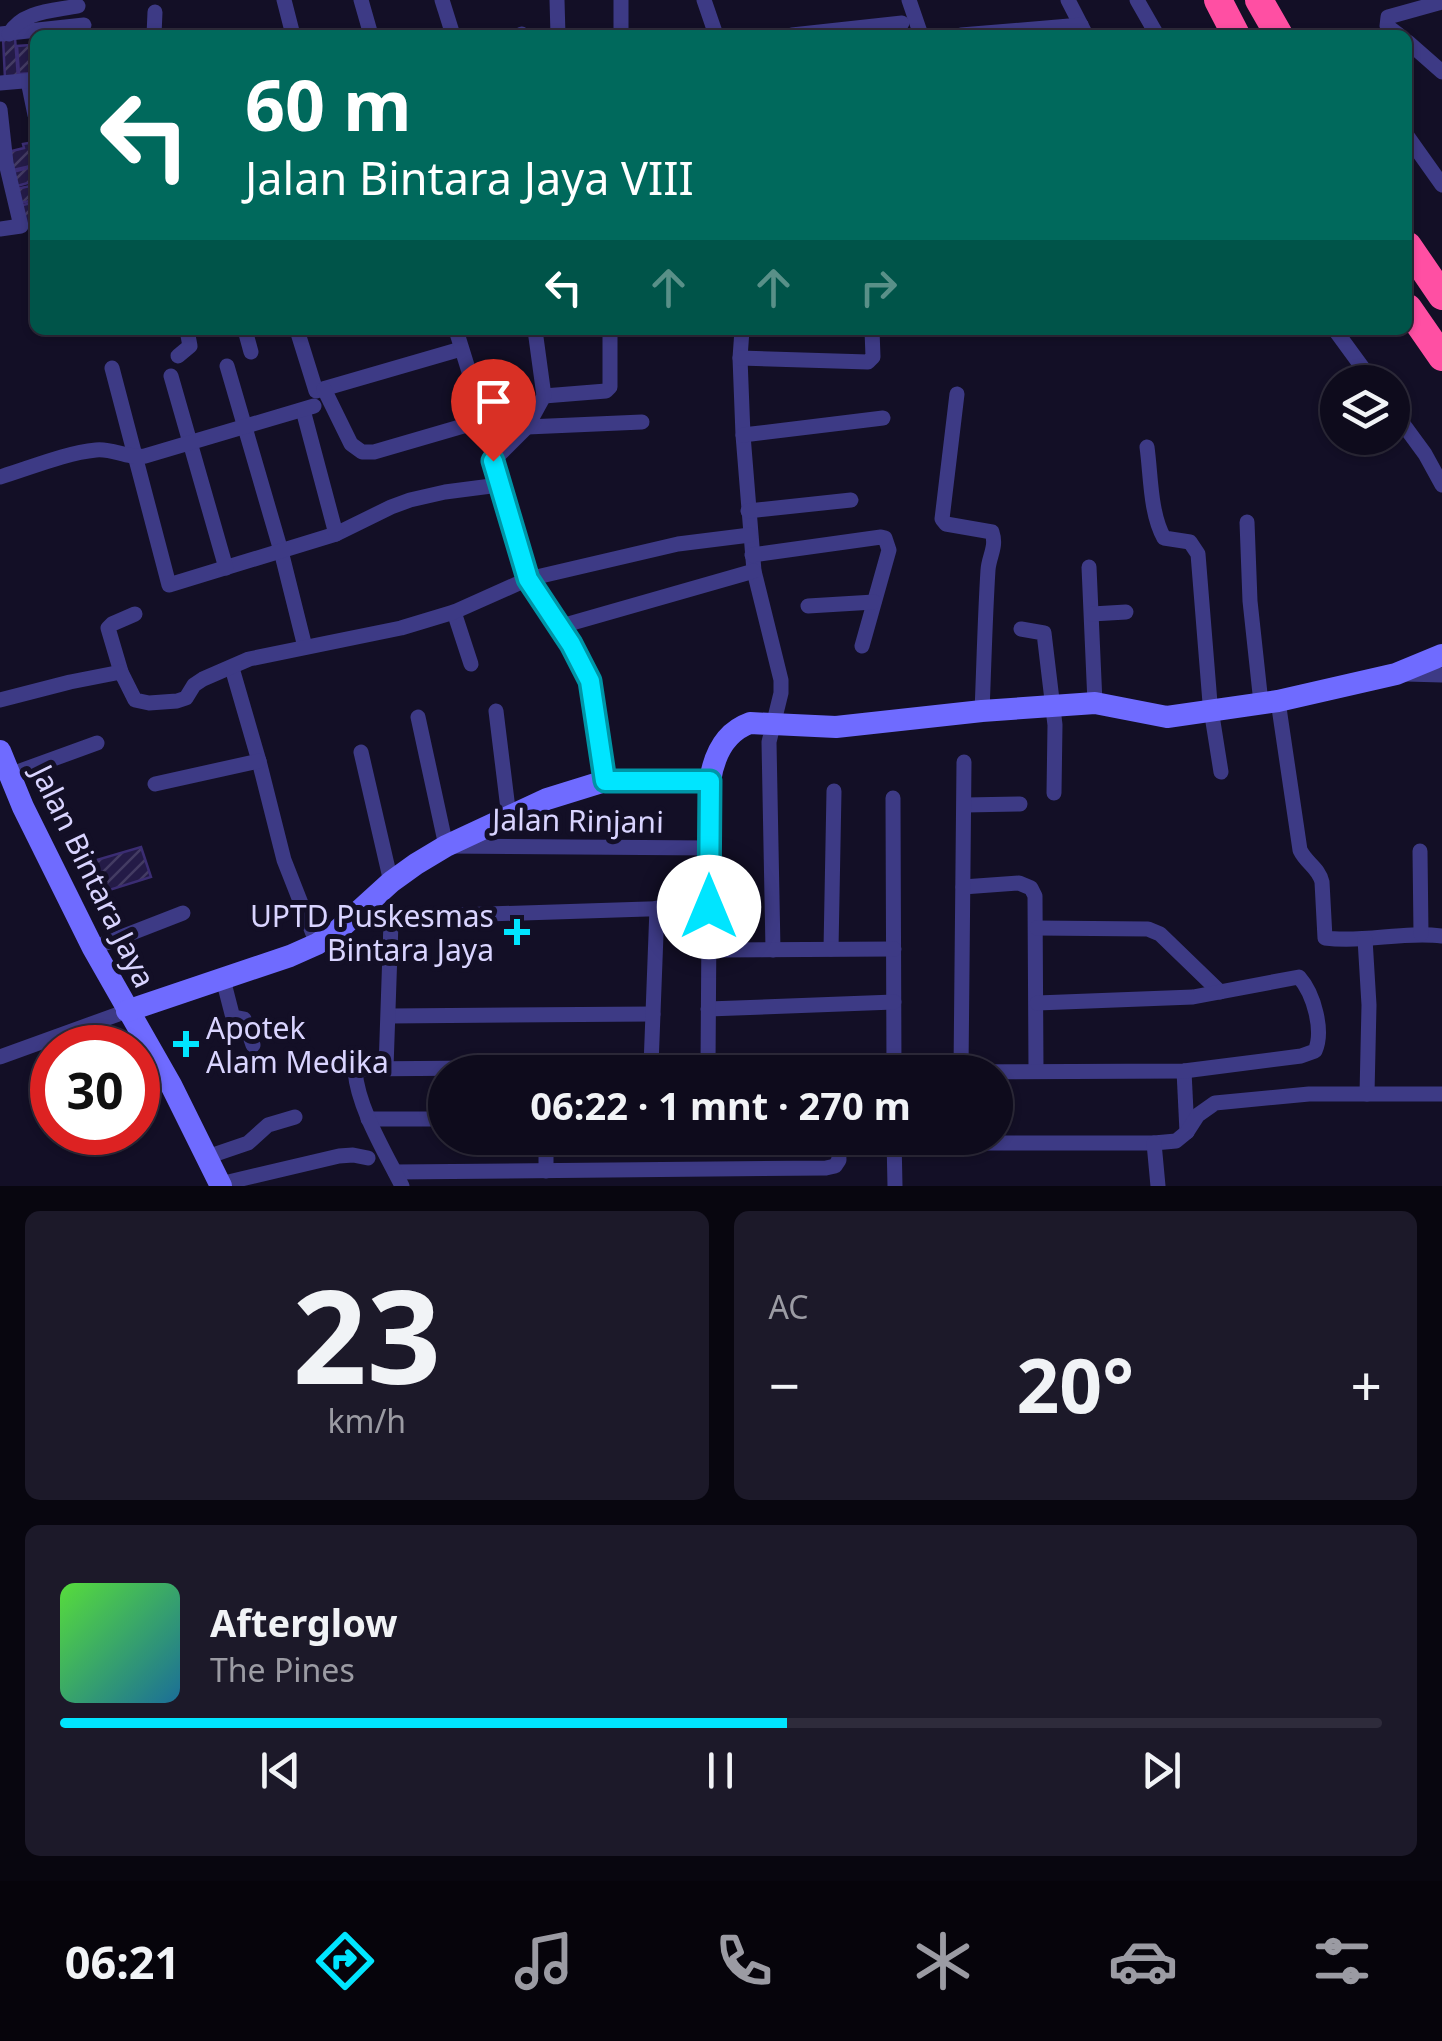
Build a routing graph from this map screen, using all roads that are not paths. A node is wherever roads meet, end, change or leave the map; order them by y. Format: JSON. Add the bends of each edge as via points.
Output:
{"nodes":[{"id":1,"x":284,"y":0,"type":"edge"},
{"id":2,"x":361,"y":0,"type":"edge"},
{"id":3,"x":442,"y":0,"type":"edge"},
{"id":4,"x":558,"y":0,"type":"edge"},
{"id":5,"x":621,"y":0,"type":"edge"},
{"id":6,"x":704,"y":0,"type":"edge"},
{"id":7,"x":909,"y":0,"type":"edge"},
{"id":8,"x":1068,"y":0,"type":"edge"},
{"id":9,"x":1137,"y":0,"type":"edge"},
{"id":10,"x":1218,"y":0,"type":"edge"},
{"id":11,"x":1259,"y":0,"type":"edge"},
{"id":12,"x":1442,"y":2,"type":"edge"},
{"id":13,"x":78,"y":6,"type":"dead end"},
{"id":14,"x":42,"y":7,"type":"edge"},
{"id":15,"x":155,"y":12,"type":"dead end"},
{"id":16,"x":902,"y":23,"type":"dead end"},
{"id":17,"x":84,"y":25,"type":"dead end"},
{"id":18,"x":40,"y":30,"type":"edge"},
{"id":19,"x":154,"y":30,"type":"edge"},
{"id":20,"x":292,"y":30,"type":"edge"},
{"id":21,"x":370,"y":30,"type":"edge"},
{"id":22,"x":451,"y":30,"type":"edge"},
{"id":23,"x":558,"y":30,"type":"edge"},
{"id":24,"x":621,"y":30,"type":"edge"},
{"id":25,"x":714,"y":30,"type":"edge"},
{"id":26,"x":838,"y":30,"type":"edge"},
{"id":27,"x":919,"y":30,"type":"edge"},
{"id":28,"x":1084,"y":30,"type":"edge"},
{"id":29,"x":1154,"y":30,"type":"edge"},
{"id":30,"x":1233,"y":30,"type":"edge"},
{"id":31,"x":1276,"y":30,"type":"edge"},
{"id":32,"x":1392,"y":30,"type":"edge"},
{"id":33,"x":30,"y":31,"type":"edge"},
{"id":34,"x":4,"y":34,"type":"edge"},
{"id":35,"x":1412,"y":45,"type":"edge"},
{"id":36,"x":1438,"y":63,"type":"edge"},
{"id":37,"x":30,"y":80,"type":"edge"},
{"id":38,"x":0,"y":84,"type":"edge"},
{"id":39,"x":0,"y":109,"type":"edge"},
{"id":40,"x":1412,"y":143,"type":"edge"},
{"id":41,"x":1442,"y":185,"type":"edge"},
{"id":42,"x":0,"y":229,"type":"edge"},
{"id":43,"x":1412,"y":252,"type":"edge"},
{"id":44,"x":1442,"y":296,"type":"edge"},
{"id":45,"x":1412,"y":314,"type":"edge"},
{"id":46,"x":188,"y":335,"type":"edge"},
{"id":47,"x":246,"y":335,"type":"edge"},
{"id":48,"x":299,"y":335,"type":"edge"},
{"id":49,"x":457,"y":335,"type":"edge"},
{"id":50,"x":536,"y":335,"type":"edge"},
{"id":51,"x":610,"y":335,"type":"edge"},
{"id":52,"x":742,"y":335,"type":"edge"},
{"id":53,"x":872,"y":335,"type":"edge"},
{"id":54,"x":1339,"y":335,"type":"edge"},
{"id":55,"x":460,"y":349,"type":"junction"},
{"id":56,"x":251,"y":352,"type":"dead end"},
{"id":57,"x":178,"y":356,"type":"dead end"},
{"id":58,"x":1442,"y":357,"type":"edge"},
{"id":59,"x":740,"y":358,"type":"junction"},
{"id":60,"x":1361,"y":365,"type":"edge"},
{"id":61,"x":227,"y":366,"type":"dead end"},
{"id":62,"x":112,"y":368,"type":"dead end"},
{"id":63,"x":170,"y":376,"type":"dead end"},
{"id":64,"x":324,"y":389,"type":"junction"},
{"id":65,"x":957,"y":394,"type":"dead end"},
{"id":66,"x":544,"y":396,"type":"junction"},
{"id":67,"x":883,"y":418,"type":"dead end"},
{"id":68,"x":484,"y":420,"type":"junction"},
{"id":69,"x":642,"y":422,"type":"dead end"},
{"id":70,"x":244,"y":426,"type":"junction"},
{"id":71,"x":527,"y":427,"type":"junction"},
{"id":72,"x":1410,"y":434,"type":"edge"},
{"id":73,"x":743,"y":436,"type":"junction"},
{"id":74,"x":189,"y":443,"type":"junction"},
{"id":75,"x":1147,"y":447,"type":"dead end"},
{"id":76,"x":1425,"y":454,"type":"junction"},
{"id":77,"x":137,"y":457,"type":"junction"},
{"id":78,"x":493,"y":461,"type":"junction"},
{"id":79,"x":1442,"y":468,"type":"edge"},
{"id":80,"x":0,"y":477,"type":"edge"},
{"id":81,"x":500,"y":485,"type":"junction"},
{"id":82,"x":1442,"y":485,"type":"edge"},
{"id":83,"x":851,"y":500,"type":"dead end"},
{"id":84,"x":748,"y":511,"type":"junction"},
{"id":85,"x":1247,"y":522,"type":"dead end"},
{"id":86,"x":336,"y":534,"type":"junction"},
{"id":87,"x":750,"y":535,"type":"junction"},
{"id":88,"x":281,"y":551,"type":"junction"},
{"id":89,"x":753,"y":563,"type":"junction"},
{"id":90,"x":1089,"y":567,"type":"dead end"},
{"id":91,"x":226,"y":568,"type":"junction"},
{"id":92,"x":528,"y":579,"type":"junction"},
{"id":93,"x":874,"y":602,"type":"junction"},
{"id":94,"x":808,"y":606,"type":"dead end"},
{"id":95,"x":454,"y":612,"type":"junction"},
{"id":96,"x":1126,"y":612,"type":"dead end"},
{"id":97,"x":135,"y":614,"type":"dead end"},
{"id":98,"x":1092,"y":614,"type":"junction"},
{"id":99,"x":558,"y":627,"type":"junction"},
{"id":100,"x":1021,"y":628,"type":"dead end"},
{"id":101,"x":862,"y":646,"type":"dead end"},
{"id":102,"x":305,"y":647,"type":"junction"},
{"id":103,"x":1442,"y":654,"type":"edge"},
{"id":104,"x":471,"y":664,"type":"dead end"},
{"id":105,"x":232,"y":668,"type":"junction"},
{"id":106,"x":121,"y":672,"type":"junction"},
{"id":107,"x":1396,"y":674,"type":"junction"},
{"id":108,"x":1442,"y":675,"type":"edge"},
{"id":109,"x":0,"y":700,"type":"edge"},
{"id":110,"x":1269,"y":702,"type":"junction"},
{"id":111,"x":1095,"y":703,"type":"junction"},
{"id":112,"x":1053,"y":707,"type":"junction"},
{"id":113,"x":1211,"y":710,"type":"junction"},
{"id":114,"x":982,"y":711,"type":"junction"},
{"id":115,"x":496,"y":712,"type":"dead end"},
{"id":116,"x":418,"y":717,"type":"dead end"},
{"id":117,"x":772,"y":724,"type":"junction"},
{"id":118,"x":97,"y":743,"type":"dead end"},
{"id":119,"x":0,"y":750,"type":"edge"},
{"id":120,"x":362,"y":752,"type":"dead end"},
{"id":121,"x":259,"y":761,"type":"junction"},
{"id":122,"x":964,"y":762,"type":"dead end"},
{"id":123,"x":1221,"y":772,"type":"dead end"},
{"id":124,"x":9,"y":775,"type":"junction"},
{"id":125,"x":605,"y":781,"type":"junction"},
{"id":126,"x":710,"y":781,"type":"junction"},
{"id":127,"x":155,"y":784,"type":"dead end"},
{"id":128,"x":834,"y":791,"type":"dead end"},
{"id":129,"x":1054,"y":792,"type":"dead end"},
{"id":130,"x":894,"y":798,"type":"dead end"},
{"id":131,"x":1020,"y":804,"type":"dead end"},
{"id":132,"x":966,"y":805,"type":"junction"},
{"id":133,"x":509,"y":817,"type":"junction"},
{"id":134,"x":446,"y":846,"type":"junction"},
{"id":135,"x":710,"y":848,"type":"junction"},
{"id":136,"x":1420,"y":851,"type":"dead end"},
{"id":137,"x":391,"y":882,"type":"junction"},
{"id":138,"x":962,"y":887,"type":"junction"},
{"id":139,"x":372,"y":901,"type":"junction"},
{"id":140,"x":709,"y":907,"type":"junction"},
{"id":141,"x":657,"y":908,"type":"junction"},
{"id":142,"x":183,"y":913,"type":"dead end"},
{"id":143,"x":392,"y":920,"type":"junction"},
{"id":144,"x":1037,"y":928,"type":"junction"},
{"id":145,"x":1421,"y":934,"type":"junction"},
{"id":146,"x":1442,"y":936,"type":"edge"},
{"id":147,"x":1364,"y":939,"type":"junction"},
{"id":148,"x":317,"y":944,"type":"junction"},
{"id":149,"x":93,"y":948,"type":"junction"},
{"id":150,"x":894,"y":949,"type":"junction"},
{"id":151,"x":709,"y":950,"type":"junction"},
{"id":152,"x":773,"y":950,"type":"junction"},
{"id":153,"x":831,"y":950,"type":"junction"},
{"id":154,"x":223,"y":979,"type":"junction"},
{"id":155,"x":1220,"y":992,"type":"junction"},
{"id":156,"x":894,"y":1002,"type":"junction"},
{"id":157,"x":1037,"y":1003,"type":"junction"},
{"id":158,"x":708,"y":1009,"type":"junction"},
{"id":159,"x":127,"y":1011,"type":"junction"},
{"id":160,"x":653,"y":1014,"type":"junction"},
{"id":161,"x":388,"y":1016,"type":"junction"},
{"id":162,"x":252,"y":1046,"type":"dead end"},
{"id":163,"x":651,"y":1055,"type":"edge"},
{"id":164,"x":708,"y":1055,"type":"edge"},
{"id":165,"x":894,"y":1055,"type":"edge"},
{"id":166,"x":961,"y":1055,"type":"edge"},
{"id":167,"x":0,"y":1057,"type":"edge"},
{"id":168,"x":386,"y":1068,"type":"junction"},
{"id":169,"x":428,"y":1069,"type":"edge"},
{"id":170,"x":1013,"y":1071,"type":"edge"},
{"id":171,"x":1036,"y":1071,"type":"junction"},
{"id":172,"x":1184,"y":1072,"type":"junction"},
{"id":173,"x":1367,"y":1094,"type":"junction"},
{"id":174,"x":1442,"y":1094,"type":"edge"},
{"id":175,"x":295,"y":1117,"type":"dead end"},
{"id":176,"x":368,"y":1119,"type":"junction"},
{"id":177,"x":428,"y":1119,"type":"edge"},
{"id":178,"x":1187,"y":1132,"type":"junction"},
{"id":179,"x":1013,"y":1142,"type":"edge"},
{"id":180,"x":1154,"y":1144,"type":"junction"},
{"id":181,"x":546,"y":1155,"type":"edge"},
{"id":182,"x":839,"y":1155,"type":"edge"},
{"id":183,"x":894,"y":1155,"type":"edge"},
{"id":184,"x":208,"y":1157,"type":"junction"},
{"id":185,"x":368,"y":1158,"type":"dead end"},
{"id":186,"x":546,"y":1170,"type":"junction"},
{"id":187,"x":398,"y":1179,"type":"edge"},
{"id":188,"x":220,"y":1185,"type":"edge"},
{"id":189,"x":894,"y":1186,"type":"edge"},
{"id":190,"x":1158,"y":1186,"type":"edge"}],
"edges":[{"from":1,"to":20,"type":"street"},
{"from":2,"to":21,"type":"street"},
{"from":3,"to":22,"type":"street"},
{"from":4,"to":23,"type":"street"},
{"from":5,"to":24,"type":"street"},
{"from":6,"to":25,"type":"street"},
{"from":7,"to":27,"type":"street"},
{"from":8,"to":28,"type":"street"},
{"from":9,"to":29,"type":"street"},
{"from":10,"to":30,"type":"highway"},
{"from":11,"to":31,"type":"highway"},
{"from":12,"to":32,"type":"street","via":[[1388,17]]},
{"from":13,"to":14,"type":"street"},
{"from":14,"to":34,"type":"street"},
{"from":15,"to":19,"type":"street"},
{"from":16,"to":26,"type":"street"},
{"from":17,"to":18,"type":"street"},
{"from":33,"to":34,"type":"street"},
{"from":35,"to":36,"type":"street"},
{"from":37,"to":38,"type":"street"},
{"from":39,"to":42,"type":"street","via":[[21,226]]},
{"from":40,"to":41,"type":"street"},
{"from":43,"to":44,"type":"highway"},
{"from":45,"to":58,"type":"highway"},
{"from":46,"to":57,"type":"street","via":[[190,346]]},
{"from":47,"to":56,"type":"street"},
{"from":48,"to":64,"type":"street","via":[[316,391]]},
{"from":49,"to":55,"type":"street"},
{"from":50,"to":66,"type":"street"},
{"from":51,"to":66,"type":"street","via":[[606,392]]},
{"from":52,"to":59,"type":"street"},
{"from":53,"to":59,"type":"street","via":[[868,362]]},
{"from":54,"to":60,"type":"street"},
{"from":55,"to":64,"type":"street"},
{"from":55,"to":68,"type":"street"},
{"from":59,"to":73,"type":"street"},
{"from":61,"to":70,"type":"street"},
{"from":62,"to":77,"type":"street"},
{"from":63,"to":74,"type":"street"},
{"from":64,"to":68,"type":"street","via":[[351,444],[362,452]]},
{"from":65,"to":114,"type":"street","via":[[942,519],[994,538]]},
{"from":66,"to":71,"type":"street"},
{"from":67,"to":73,"type":"street"},
{"from":68,"to":78,"type":"street"},
{"from":69,"to":71,"type":"street"},
{"from":70,"to":74,"type":"street"},
{"from":70,"to":86,"type":"street","via":[[308,408]]},
{"from":70,"to":88,"type":"street"},
{"from":71,"to":78,"type":"street"},
{"from":72,"to":76,"type":"street"},
{"from":73,"to":84,"type":"street"},
{"from":74,"to":77,"type":"street"},
{"from":74,"to":91,"type":"street"},
{"from":75,"to":113,"type":"street","via":[[1161,536],[1190,542],[1198,554]]},
{"from":76,"to":79,"type":"street"},
{"from":76,"to":82,"type":"street"},
{"from":77,"to":80,"type":"street","via":[[96,450]]},
{"from":77,"to":91,"type":"street","via":[[170,585]]},
{"from":78,"to":81,"type":"street"},
{"from":81,"to":86,"type":"street","via":[[410,500]]},
{"from":81,"to":92,"type":"street"},
{"from":83,"to":84,"type":"street"},
{"from":84,"to":87,"type":"street"},
{"from":85,"to":110,"type":"street","via":[[1250,602]]},
{"from":86,"to":88,"type":"street"},
{"from":87,"to":89,"type":"street"},
{"from":87,"to":92,"type":"street","via":[[678,544]]},
{"from":88,"to":91,"type":"street"},
{"from":88,"to":102,"type":"street"},
{"from":89,"to":93,"type":"street","via":[[881,536],[889,550]]},
{"from":89,"to":99,"type":"street"},
{"from":89,"to":117,"type":"street","via":[[781,680]]},
{"from":90,"to":98,"type":"street"},
{"from":92,"to":95,"type":"street"},
{"from":92,"to":99,"type":"street"},
{"from":93,"to":94,"type":"street"},
{"from":93,"to":101,"type":"street"},
{"from":95,"to":102,"type":"street"},
{"from":95,"to":104,"type":"street"},
{"from":96,"to":98,"type":"street"},
{"from":97,"to":106,"type":"street","via":[[108,628]]},
{"from":98,"to":111,"type":"street"},
{"from":99,"to":125,"type":"street","via":[[590,681]]},
{"from":100,"to":112,"type":"street","via":[[1044,633]]},
{"from":102,"to":105,"type":"street"},
{"from":103,"to":107,"type":"street"},
{"from":105,"to":106,"type":"street","via":[[169,703],[135,700]]},
{"from":105,"to":121,"type":"street"},
{"from":106,"to":109,"type":"street"},
{"from":107,"to":108,"type":"street"},
{"from":107,"to":110,"type":"street"},
{"from":110,"to":113,"type":"street"},
{"from":110,"to":147,"type":"street","via":[[1300,850],[1320,873],[1325,938]]},
{"from":111,"to":112,"type":"street"},
{"from":111,"to":113,"type":"street","via":[[1167,717]]},
{"from":112,"to":114,"type":"street"},
{"from":112,"to":129,"type":"street"},
{"from":113,"to":123,"type":"street"},
{"from":114,"to":117,"type":"street","via":[[836,728]]},
{"from":115,"to":133,"type":"street"},
{"from":116,"to":134,"type":"street"},
{"from":117,"to":126,"type":"street","via":[[750,722],[726,737]]},
{"from":117,"to":152,"type":"street"},
{"from":118,"to":124,"type":"street"},
{"from":119,"to":124,"type":"street","name":"Jalan Bintara Jaya"},
{"from":120,"to":137,"type":"street"},
{"from":121,"to":127,"type":"street"},
{"from":121,"to":148,"type":"street","via":[[284,860]]},
{"from":122,"to":132,"type":"street"},
{"from":124,"to":149,"type":"street","name":"Jalan Bintara Jaya"},
{"from":125,"to":126,"type":"street"},
{"from":125,"to":133,"type":"street"},
{"from":126,"to":135,"type":"street"},
{"from":128,"to":153,"type":"street"},
{"from":130,"to":150,"type":"street"},
{"from":131,"to":132,"type":"street"},
{"from":132,"to":138,"type":"street"},
{"from":133,"to":134,"type":"street"},
{"from":134,"to":135,"type":"street","name":"Jalan Rinjani"},
{"from":134,"to":137,"type":"street"},
{"from":135,"to":140,"type":"street"},
{"from":136,"to":145,"type":"street"},
{"from":137,"to":139,"type":"street"},
{"from":138,"to":144,"type":"street","via":[[1031,888]]},
{"from":138,"to":166,"type":"street"},
{"from":139,"to":143,"type":"street"},
{"from":139,"to":148,"type":"street"},
{"from":140,"to":141,"type":"street"},
{"from":140,"to":151,"type":"street"},
{"from":141,"to":143,"type":"street"},
{"from":141,"to":160,"type":"street"},
{"from":142,"to":149,"type":"street"},
{"from":143,"to":161,"type":"street"},
{"from":144,"to":155,"type":"street","via":[[1148,928]]},
{"from":144,"to":157,"type":"street"},
{"from":145,"to":146,"type":"street"},
{"from":145,"to":147,"type":"street"},
{"from":147,"to":173,"type":"street"},
{"from":148,"to":154,"type":"street"},
{"from":149,"to":159,"type":"street","name":"Jalan Bintara Jaya"},
{"from":150,"to":153,"type":"street"},
{"from":150,"to":156,"type":"street"},
{"from":151,"to":152,"type":"street"},
{"from":151,"to":158,"type":"street"},
{"from":152,"to":153,"type":"street"},
{"from":154,"to":159,"type":"street"},
{"from":154,"to":162,"type":"street","via":[[232,1014],[244,1019]]},
{"from":155,"to":157,"type":"street"},
{"from":155,"to":172,"type":"street","via":[[1299,977],[1321,1038],[1315,1051],[1301,1056]]},
{"from":156,"to":158,"type":"street"},
{"from":156,"to":165,"type":"street"},
{"from":157,"to":171,"type":"street"},
{"from":158,"to":164,"type":"street"},
{"from":159,"to":167,"type":"street"},
{"from":159,"to":184,"type":"street","name":"Jalan Bintara Jaya"},
{"from":160,"to":161,"type":"street"},
{"from":160,"to":163,"type":"street"},
{"from":161,"to":168,"type":"street"},
{"from":168,"to":169,"type":"street"},
{"from":168,"to":176,"type":"street","via":[[355,1070]]},
{"from":170,"to":171,"type":"street"},
{"from":171,"to":172,"type":"street"},
{"from":172,"to":178,"type":"street"},
{"from":173,"to":174,"type":"street"},
{"from":173,"to":178,"type":"street","via":[[1216,1103]]},
{"from":175,"to":184,"type":"street"},
{"from":176,"to":177,"type":"street"},
{"from":176,"to":187,"type":"street"},
{"from":178,"to":180,"type":"street"},
{"from":179,"to":180,"type":"street"},
{"from":180,"to":190,"type":"street"},
{"from":181,"to":186,"type":"street"},
{"from":182,"to":186,"type":"street","via":[[836,1166]]},
{"from":183,"to":189,"type":"street"},
{"from":184,"to":188,"type":"street","name":"Jalan Bintara Jaya"},
{"from":185,"to":188,"type":"street","via":[[339,1156]]},
{"from":186,"to":187,"type":"street"}]}
